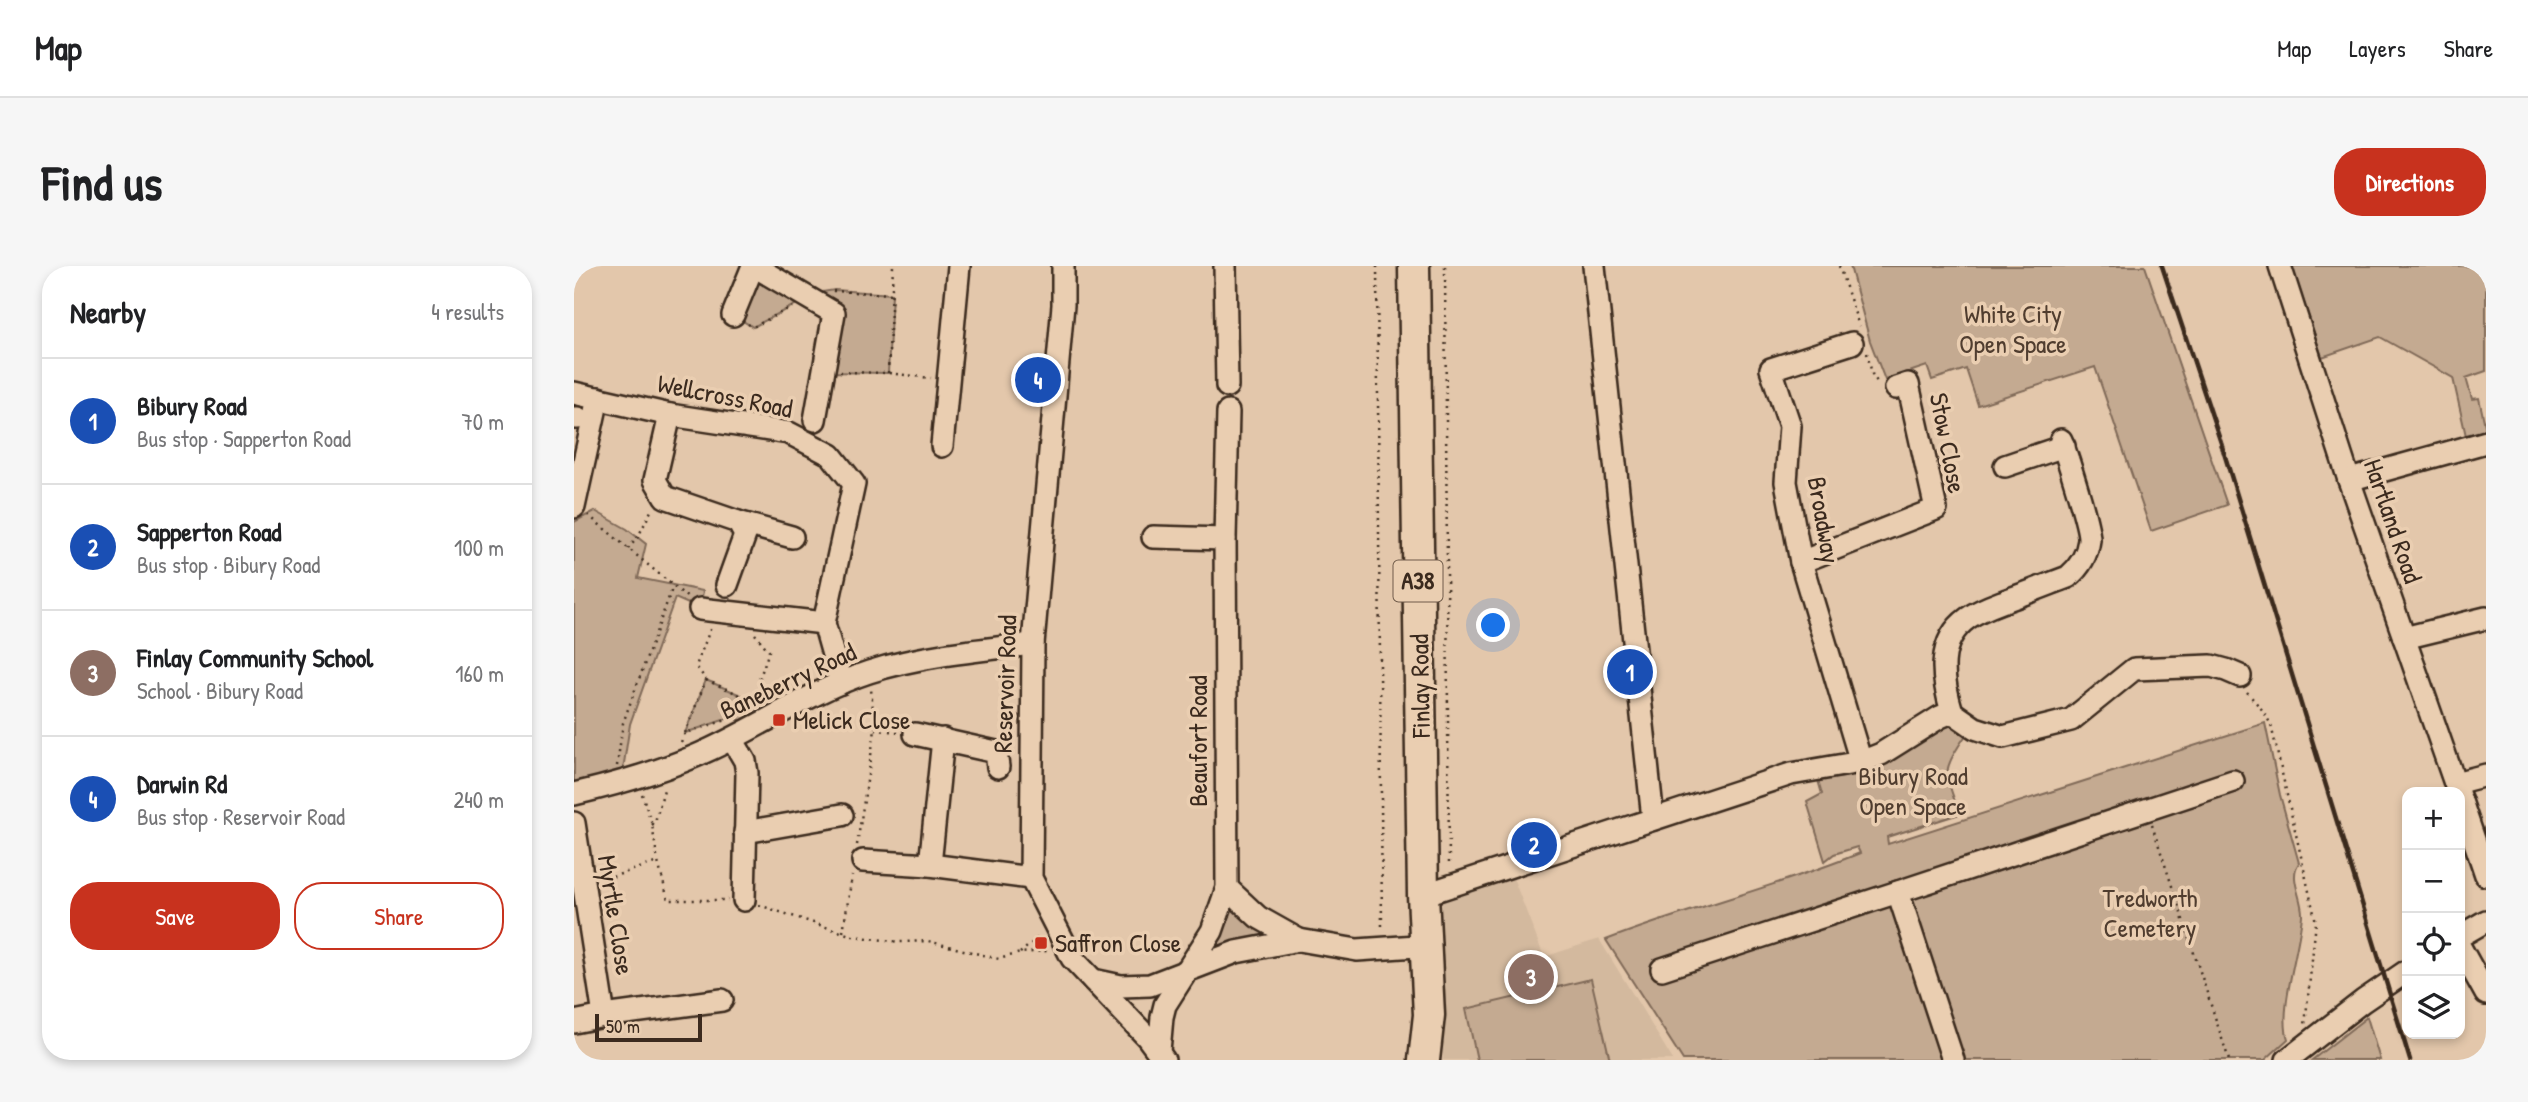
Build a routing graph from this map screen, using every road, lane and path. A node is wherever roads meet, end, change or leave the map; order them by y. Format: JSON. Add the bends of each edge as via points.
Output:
{"nodes":[{"id":1,"x":753,"y":266,"type":"edge"},
{"id":2,"x":893,"y":266,"type":"edge"},
{"id":3,"x":959,"y":266,"type":"edge"},
{"id":4,"x":1063,"y":266,"type":"edge"},
{"id":5,"x":1225,"y":266,"type":"edge"},
{"id":6,"x":1377,"y":266,"type":"edge"},
{"id":7,"x":1414,"y":266,"type":"edge"},
{"id":8,"x":1445,"y":266,"type":"edge"},
{"id":9,"x":1594,"y":266,"type":"edge"},
{"id":10,"x":2280,"y":266,"type":"edge"},
{"id":11,"x":892,"y":294,"type":"junction"},
{"id":12,"x":803,"y":295,"type":"junction"},
{"id":13,"x":733,"y":315,"type":"joint"},
{"id":14,"x":1852,"y":343,"type":"dead end"},
{"id":15,"x":824,"y":372,"type":"junction"},
{"id":16,"x":888,"y":373,"type":"junction"},
{"id":17,"x":948,"y":380,"type":"junction"},
{"id":18,"x":1227,"y":386,"type":"dead end"},
{"id":19,"x":1896,"y":388,"type":"dead end"},
{"id":20,"x":574,"y":393,"type":"edge"},
{"id":21,"x":598,"y":398,"type":"junction"},
{"id":22,"x":1228,"y":412,"type":"dead end"},
{"id":23,"x":670,"y":415,"type":"junction"},
{"id":24,"x":815,"y":420,"type":"dead end"},
{"id":25,"x":2486,"y":442,"type":"edge"},
{"id":26,"x":943,"y":446,"type":"dead end"},
{"id":27,"x":2005,"y":466,"type":"dead end"},
{"id":28,"x":2349,"y":480,"type":"junction"},
{"id":29,"x":658,"y":504,"type":"junction"},
{"id":30,"x":574,"y":505,"type":"edge"},
{"id":31,"x":738,"y":522,"type":"junction"},
{"id":32,"x":792,"y":537,"type":"dead end"},
{"id":33,"x":1153,"y":537,"type":"dead end"},
{"id":34,"x":1225,"y":539,"type":"junction"},
{"id":35,"x":628,"y":549,"type":"junction"},
{"id":36,"x":1801,"y":562,"type":"junction"},
{"id":37,"x":727,"y":585,"type":"dead end"},
{"id":38,"x":673,"y":586,"type":"junction"},
{"id":39,"x":718,"y":611,"type":"junction"},
{"id":40,"x":2486,"y":618,"type":"edge"},
{"id":41,"x":824,"y":623,"type":"junction"},
{"id":42,"x":2404,"y":638,"type":"junction"},
{"id":43,"x":1033,"y":644,"type":"junction"},
{"id":44,"x":870,"y":672,"type":"junction"},
{"id":45,"x":2240,"y":676,"type":"joint"},
{"id":46,"x":706,"y":680,"type":"junction"},
{"id":47,"x":841,"y":684,"type":"junction"},
{"id":48,"x":772,"y":702,"type":"dead end"},
{"id":49,"x":1952,"y":712,"type":"junction"},
{"id":50,"x":754,"y":713,"type":"dead end"},
{"id":51,"x":737,"y":729,"type":"junction"},
{"id":52,"x":875,"y":730,"type":"junction"},
{"id":53,"x":915,"y":734,"type":"joint"},
{"id":54,"x":684,"y":737,"type":"junction"},
{"id":55,"x":943,"y":739,"type":"junction"},
{"id":56,"x":675,"y":758,"type":"junction"},
{"id":57,"x":1861,"y":762,"type":"junction"},
{"id":58,"x":998,"y":767,"type":"dead end"},
{"id":59,"x":632,"y":771,"type":"junction"},
{"id":60,"x":2486,"y":775,"type":"edge"},
{"id":61,"x":2233,"y":781,"type":"dead end"},
{"id":62,"x":2456,"y":787,"type":"edge"},
{"id":63,"x":2464,"y":787,"type":"edge"},
{"id":64,"x":574,"y":794,"type":"edge"},
{"id":65,"x":2147,"y":809,"type":"junction"},
{"id":66,"x":2465,"y":814,"type":"edge"},
{"id":67,"x":842,"y":815,"type":"dead end"},
{"id":68,"x":1653,"y":819,"type":"junction"},
{"id":69,"x":574,"y":823,"type":"edge"},
{"id":70,"x":652,"y":825,"type":"junction"},
{"id":71,"x":745,"y":832,"type":"junction"},
{"id":72,"x":657,"y":862,"type":"junction"},
{"id":73,"x":857,"y":862,"type":"junction"},
{"id":74,"x":930,"y":865,"type":"junction"},
{"id":75,"x":2486,"y":875,"type":"edge"},
{"id":76,"x":1031,"y":878,"type":"junction"},
{"id":77,"x":583,"y":886,"type":"junction"},
{"id":78,"x":1451,"y":887,"type":"junction"},
{"id":79,"x":1227,"y":888,"type":"junction"},
{"id":80,"x":1898,"y":892,"type":"junction"},
{"id":81,"x":1423,"y":895,"type":"junction"},
{"id":82,"x":744,"y":900,"type":"junction"},
{"id":83,"x":2486,"y":921,"type":"edge"},
{"id":84,"x":1053,"y":925,"type":"junction"},
{"id":85,"x":843,"y":932,"type":"junction"},
{"id":86,"x":2465,"y":933,"type":"edge"},
{"id":87,"x":1300,"y":940,"type":"junction"},
{"id":88,"x":1417,"y":946,"type":"junction"},
{"id":89,"x":1382,"y":948,"type":"junction"},
{"id":90,"x":1066,"y":949,"type":"junction"},
{"id":91,"x":1020,"y":953,"type":"junction"},
{"id":92,"x":2465,"y":956,"type":"edge"},
{"id":93,"x":1662,"y":969,"type":"dead end"},
{"id":94,"x":1185,"y":973,"type":"junction"},
{"id":95,"x":2402,"y":974,"type":"edge"},
{"id":96,"x":1091,"y":979,"type":"junction"},
{"id":97,"x":2486,"y":995,"type":"edge"},
{"id":98,"x":721,"y":999,"type":"dead end"},
{"id":99,"x":604,"y":1016,"type":"junction"},
{"id":100,"x":574,"y":1022,"type":"edge"},
{"id":101,"x":1425,"y":1046,"type":"edge"},
{"id":102,"x":2295,"y":1055,"type":"edge"},
{"id":103,"x":1161,"y":1056,"type":"edge"},
{"id":104,"x":1953,"y":1060,"type":"edge"},
{"id":105,"x":2229,"y":1060,"type":"edge"}],
"edges":[{"from":1,"to":12,"type":"street"},
{"from":1,"to":13,"type":"street"},
{"from":2,"to":11,"type":"path"},
{"from":3,"to":17,"type":"street"},
{"from":4,"to":43,"type":"street","name":"Reservoir Road"},
{"from":5,"to":18,"type":"street"},
{"from":6,"to":89,"type":"path"},
{"from":7,"to":81,"type":"highway","name":"Finlay Road","number":"A38"},
{"from":8,"to":78,"type":"path"},
{"from":9,"to":68,"type":"street"},
{"from":10,"to":28,"type":"street","name":"Hartland Road"},
{"from":11,"to":12,"type":"path","via":[[835,290]]},
{"from":11,"to":16,"type":"path"},
{"from":12,"to":13,"type":"path","via":[[753,327]]},
{"from":12,"to":15,"type":"street","via":[[834,313]]},
{"from":14,"to":36,"type":"street","name":"Broadway","via":[[1771,369],[1790,426],[1786,482]]},
{"from":15,"to":16,"type":"path"},
{"from":15,"to":24,"type":"street"},
{"from":16,"to":17,"type":"path"},
{"from":17,"to":26,"type":"street"},
{"from":19,"to":36,"type":"street","name":"Stow Close","via":[[1908,384],[1936,509]]},
{"from":20,"to":21,"type":"street","name":"Wellcross Road"},
{"from":21,"to":23,"type":"street","name":"Wellcross Road"},
{"from":21,"to":30,"type":"street"},
{"from":22,"to":34,"type":"street","name":"Beaufort Road"},
{"from":23,"to":29,"type":"street","via":[[655,480]]},
{"from":23,"to":41,"type":"street","name":"Wellcross Road","via":[[789,433],[831,455],[854,484]]},
{"from":25,"to":28,"type":"street"},
{"from":27,"to":49,"type":"street","via":[[2062,443],[2089,537],[2084,558],[2068,577],[1968,617],[1955,631],[1945,649],[1943,669]]},
{"from":28,"to":42,"type":"street","name":"Hartland Road"},
{"from":29,"to":31,"type":"street"},
{"from":29,"to":35,"type":"path"},
{"from":30,"to":35,"type":"path"},
{"from":31,"to":32,"type":"street"},
{"from":31,"to":37,"type":"street","via":[[745,535]]},
{"from":33,"to":34,"type":"street"},
{"from":34,"to":79,"type":"street","name":"Beaufort Road"},
{"from":35,"to":38,"type":"path"},
{"from":36,"to":57,"type":"street","name":"Broadway"},
{"from":38,"to":39,"type":"path"},
{"from":38,"to":59,"type":"path","via":[[623,723],[617,767]]},
{"from":39,"to":41,"type":"street"},
{"from":39,"to":46,"type":"path","via":[[696,666]]},
{"from":39,"to":48,"type":"path","via":[[769,651],[759,680]]},
{"from":40,"to":42,"type":"street"},
{"from":41,"to":47,"type":"street","name":"Wellcross Road"},
{"from":42,"to":62,"type":"street","name":"Hartland Road"},
{"from":43,"to":44,"type":"street","name":"Baneberry Road","via":[[949,653]]},
{"from":43,"to":76,"type":"street","name":"Reservoir Road"},
{"from":44,"to":47,"type":"street","name":"Baneberry Road"},
{"from":44,"to":52,"type":"path"},
{"from":45,"to":49,"type":"street","via":[[2211,666],[2134,669],[2071,720],[2003,737],[1975,728]]},
{"from":45,"to":102,"type":"path","via":[[2271,725],[2316,922]]},
{"from":46,"to":50,"type":"path","via":[[766,706]]},
{"from":46,"to":54,"type":"path"},
{"from":47,"to":51,"type":"street","name":"Baneberry Road"},
{"from":49,"to":57,"type":"street"},
{"from":51,"to":54,"type":"path","via":[[729,718]]},
{"from":51,"to":56,"type":"street","name":"Baneberry Road"},
{"from":51,"to":71,"type":"street","via":[[747,772]]},
{"from":52,"to":53,"type":"path"},
{"from":52,"to":73,"type":"path"},
{"from":53,"to":55,"type":"street"},
{"from":54,"to":56,"type":"path"},
{"from":55,"to":58,"type":"street","via":[[996,752]]},
{"from":55,"to":74,"type":"street"},
{"from":56,"to":59,"type":"street","name":"Baneberry Road"},
{"from":56,"to":70,"type":"path"},
{"from":57,"to":68,"type":"street","via":[[1791,774]]},
{"from":59,"to":64,"type":"street","name":"Baneberry Road"},
{"from":59,"to":70,"type":"path"},
{"from":60,"to":63,"type":"street"},
{"from":61,"to":65,"type":"street"},
{"from":65,"to":80,"type":"street"},
{"from":65,"to":105,"type":"path"},
{"from":66,"to":75,"type":"street","name":"Hartland Road"},
{"from":67,"to":71,"type":"street"},
{"from":68,"to":78,"type":"street"},
{"from":69,"to":77,"type":"street","name":"Myrtle Close"},
{"from":70,"to":72,"type":"path"},
{"from":71,"to":82,"type":"street"},
{"from":72,"to":77,"type":"path"},
{"from":72,"to":82,"type":"path","via":[[668,900]]},
{"from":73,"to":74,"type":"street"},
{"from":73,"to":85,"type":"path"},
{"from":74,"to":76,"type":"street"},
{"from":76,"to":84,"type":"street","name":"Reservoir Road"},
{"from":77,"to":99,"type":"street","name":"Myrtle Close"},
{"from":78,"to":81,"type":"street"},
{"from":79,"to":87,"type":"street","via":[[1258,917]]},
{"from":79,"to":94,"type":"street","name":"Beaufort Road","via":[[1212,931]]},
{"from":80,"to":93,"type":"street"},
{"from":80,"to":104,"type":"street"},
{"from":81,"to":88,"type":"highway","number":"A38"},
{"from":81,"to":101,"type":"highway","number":"A38","via":[[1429,1016]]},
{"from":82,"to":85,"type":"path"},
{"from":83,"to":86,"type":"street"},
{"from":84,"to":90,"type":"street","name":"Reservoir Road"},
{"from":84,"to":91,"type":"path"},
{"from":85,"to":91,"type":"path","via":[[900,942],[928,941],[999,959]]},
{"from":87,"to":89,"type":"street","via":[[1357,950]]},
{"from":87,"to":94,"type":"street","via":[[1236,952]]},
{"from":88,"to":89,"type":"street"},
{"from":88,"to":101,"type":"highway","number":"A38"},
{"from":90,"to":91,"type":"path"},
{"from":90,"to":96,"type":"street","name":"Reservoir Road"},
{"from":92,"to":97,"type":"street"},
{"from":94,"to":96,"type":"street","via":[[1145,986],[1110,985]]},
{"from":94,"to":103,"type":"street","name":"Beaufort Road","via":[[1161,1017]]},
{"from":95,"to":102,"type":"street"},
{"from":96,"to":103,"type":"street","name":"Reservoir Road"},
{"from":98,"to":99,"type":"street","name":"Myrtle Close"},
{"from":99,"to":100,"type":"street","name":"Myrtle Close"}]}
